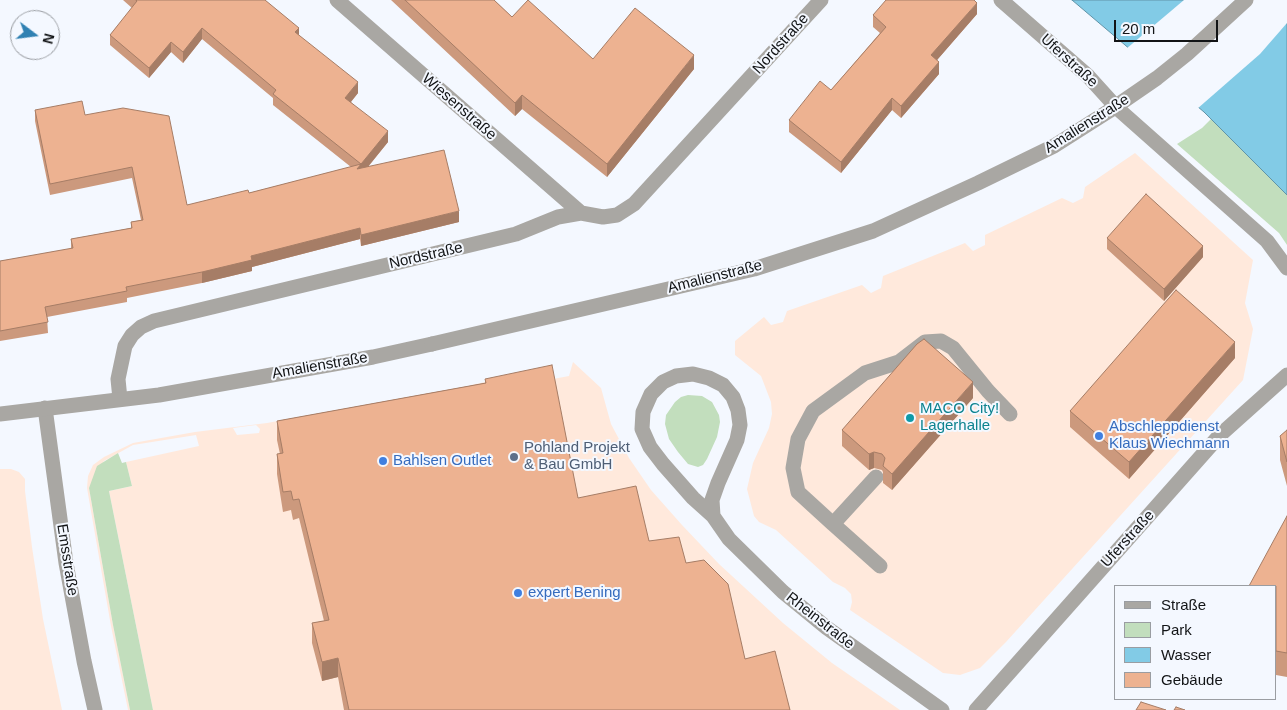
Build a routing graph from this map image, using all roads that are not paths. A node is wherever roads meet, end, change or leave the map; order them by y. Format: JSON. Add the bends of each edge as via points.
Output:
{"nodes":[{"id":1,"x":337,"y":0,"type":"edge"},
{"id":2,"x":821,"y":0,"type":"edge"},
{"id":3,"x":1000,"y":0,"type":"edge"},
{"id":4,"x":1246,"y":0,"type":"edge"},
{"id":5,"x":581,"y":213,"type":"junction"},
{"id":6,"x":1287,"y":268,"type":"edge"},
{"id":7,"x":1287,"y":375,"type":"edge"},
{"id":8,"x":120,"y":399,"type":"junction"},
{"id":9,"x":45,"y":408,"type":"junction"},
{"id":10,"x":0,"y":414,"type":"edge"},
{"id":11,"x":1010,"y":414,"type":"dead end"},
{"id":12,"x":876,"y":476,"type":"edge"},
{"id":13,"x":713,"y":516,"type":"junction"},
{"id":14,"x":833,"y":524,"type":"junction"},
{"id":15,"x":880,"y":566,"type":"dead end"},
{"id":16,"x":96,"y":710,"type":"edge"},
{"id":17,"x":942,"y":710,"type":"edge"},
{"id":18,"x":976,"y":710,"type":"edge"}],
"edges":[{"from":1,"to":5,"type":"street","name":"Wiesenstraße"},
{"from":2,"to":5,"type":"street","name":"Nordstraße","via":[[634,204],[618,215],[603,217]]},
{"from":3,"to":6,"type":"street","name":"Uferstraße","via":[[1088,76],[1117,108],[1267,241]]},
{"from":4,"to":8,"type":"street","name":"Amalienstraße","bridge":true,"via":[[1157,78],[1062,141],[978,184],[873,231],[754,269],[432,344]]},
{"from":5,"to":8,"type":"street","name":"Nordstraße","via":[[558,216],[516,234],[154,321],[136,331],[125,346],[118,379]]},
{"from":7,"to":18,"type":"street","name":"Uferstraße","via":[[1220,435]]},
{"from":8,"to":9,"type":"street"},
{"from":9,"to":10,"type":"street"},
{"from":9,"to":16,"type":"street","name":"Emsstraße","via":[[66,563]]},
{"from":11,"to":14,"type":"street","via":[[953,348],[941,341],[925,342],[898,362],[865,372],[813,411],[798,439],[793,468],[798,492]]},
{"from":12,"to":14,"type":"street"},
{"from":13,"to":13,"type":"street","name":"Rheinstraße","via":[[712,500],[737,440],[738,410],[723,385],[693,374],[676,376],[663,382],[651,394],[643,412],[642,429],[663,464]]},
{"from":13,"to":17,"type":"street","name":"Rheinstraße","via":[[729,539],[783,592],[827,628]]},
{"from":14,"to":15,"type":"street"}]}
